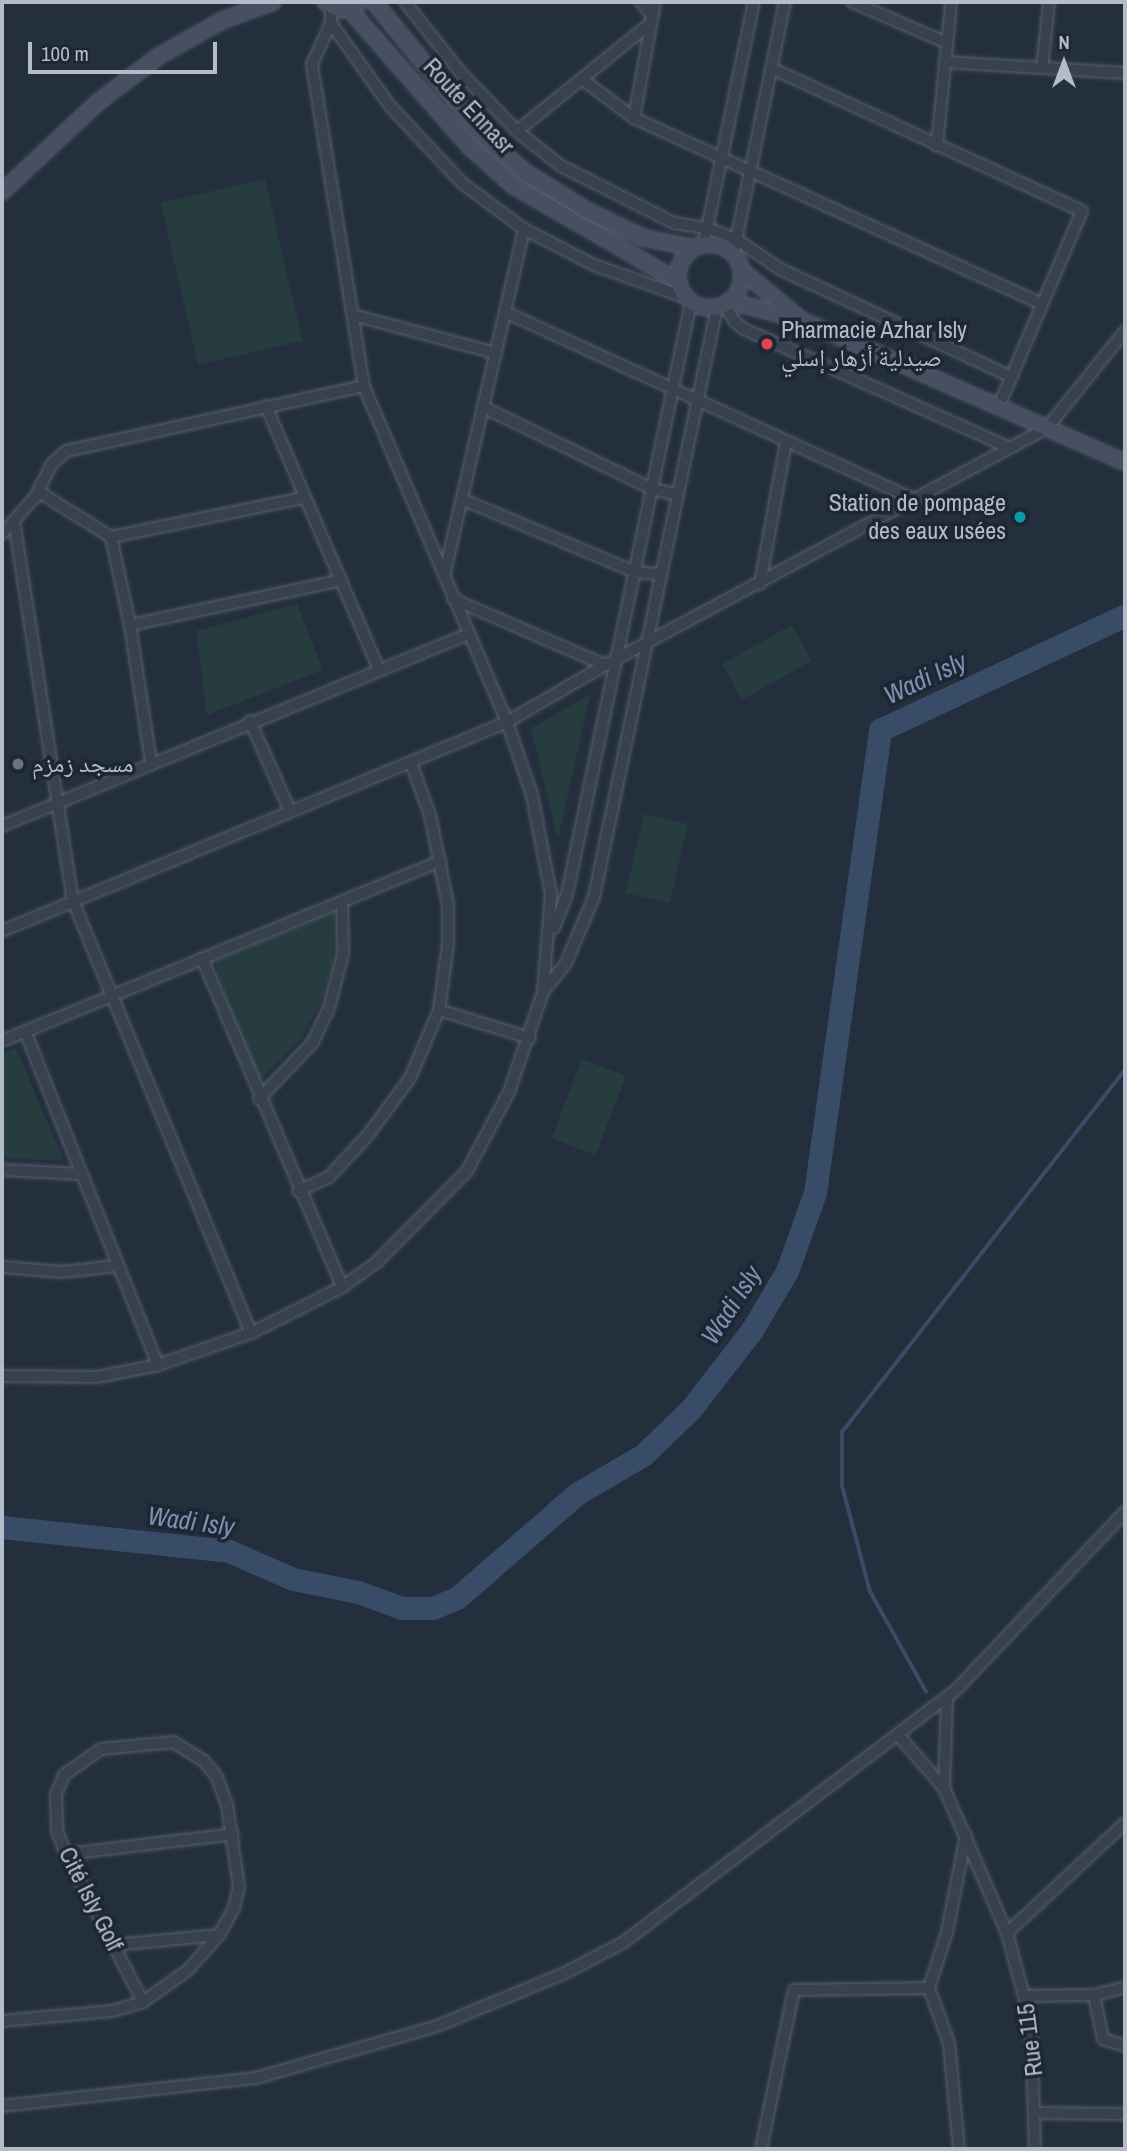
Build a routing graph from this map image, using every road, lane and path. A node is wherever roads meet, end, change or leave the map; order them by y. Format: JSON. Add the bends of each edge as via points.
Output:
{"nodes":[{"id":1,"x":273,"y":2,"type":"edge"},
{"id":2,"x":374,"y":2,"type":"edge"},
{"id":3,"x":405,"y":2,"type":"edge"},
{"id":4,"x":640,"y":2,"type":"edge"},
{"id":5,"x":655,"y":2,"type":"edge"},
{"id":6,"x":754,"y":2,"type":"edge"},
{"id":7,"x":785,"y":2,"type":"edge"},
{"id":8,"x":852,"y":2,"type":"edge"},
{"id":9,"x":951,"y":2,"type":"edge"},
{"id":10,"x":1049,"y":2,"type":"edge"},
{"id":11,"x":328,"y":4,"type":"edge"},
{"id":12,"x":354,"y":5,"type":"edge"},
{"id":13,"x":652,"y":20,"type":"junction"},
{"id":14,"x":331,"y":23,"type":"junction"},
{"id":15,"x":947,"y":43,"type":"junction"},
{"id":16,"x":946,"y":62,"type":"junction"},
{"id":17,"x":771,"y":68,"type":"junction"},
{"id":18,"x":1042,"y":68,"type":"junction"},
{"id":19,"x":1125,"y":73,"type":"edge"},
{"id":20,"x":582,"y":79,"type":"junction"},
{"id":21,"x":634,"y":118,"type":"junction"},
{"id":22,"x":517,"y":131,"type":"junction"},
{"id":23,"x":937,"y":145,"type":"junction"},
{"id":24,"x":722,"y":155,"type":"junction"},
{"id":25,"x":751,"y":169,"type":"junction"},
{"id":26,"x":2,"y":192,"type":"edge"},
{"id":27,"x":707,"y":228,"type":"junction"},
{"id":28,"x":524,"y":229,"type":"junction"},
{"id":29,"x":736,"y":239,"type":"junction"},
{"id":30,"x":699,"y":245,"type":"junction"},
{"id":31,"x":733,"y":254,"type":"junction"},
{"id":32,"x":741,"y":270,"type":"junction"},
{"id":33,"x":678,"y":281,"type":"junction"},
{"id":34,"x":689,"y":300,"type":"junction"},
{"id":35,"x":724,"y":304,"type":"junction"},
{"id":36,"x":1042,"y":304,"type":"junction"},
{"id":37,"x":505,"y":312,"type":"junction"},
{"id":38,"x":353,"y":315,"type":"junction"},
{"id":39,"x":802,"y":320,"type":"junction"},
{"id":40,"x":1125,"y":331,"type":"edge"},
{"id":41,"x":496,"y":353,"type":"junction"},
{"id":42,"x":1012,"y":377,"type":"junction"},
{"id":43,"x":365,"y":386,"type":"junction"},
{"id":44,"x":673,"y":390,"type":"junction"},
{"id":45,"x":695,"y":400,"type":"junction"},
{"id":46,"x":267,"y":406,"type":"junction"},
{"id":47,"x":483,"y":407,"type":"junction"},
{"id":48,"x":998,"y":408,"type":"junction"},
{"id":49,"x":1047,"y":428,"type":"junction"},
{"id":50,"x":786,"y":442,"type":"junction"},
{"id":51,"x":1010,"y":448,"type":"junction"},
{"id":52,"x":1125,"y":461,"type":"edge"},
{"id":53,"x":652,"y":489,"type":"junction"},
{"id":54,"x":39,"y":492,"type":"junction"},
{"id":55,"x":675,"y":495,"type":"junction"},
{"id":56,"x":303,"y":498,"type":"junction"},
{"id":57,"x":464,"y":499,"type":"junction"},
{"id":58,"x":915,"y":500,"type":"junction"},
{"id":59,"x":14,"y":521,"type":"junction"},
{"id":60,"x":2,"y":534,"type":"edge"},
{"id":61,"x":111,"y":537,"type":"junction"},
{"id":62,"x":635,"y":572,"type":"junction"},
{"id":63,"x":658,"y":574,"type":"junction"},
{"id":64,"x":444,"y":576,"type":"junction"},
{"id":65,"x":341,"y":580,"type":"junction"},
{"id":66,"x":760,"y":584,"type":"junction"},
{"id":67,"x":453,"y":599,"type":"junction"},
{"id":68,"x":130,"y":625,"type":"junction"},
{"id":69,"x":468,"y":634,"type":"junction"},
{"id":70,"x":648,"y":646,"type":"junction"},
{"id":71,"x":617,"y":660,"type":"junction"},
{"id":72,"x":605,"y":665,"type":"junction"},
{"id":73,"x":379,"y":670,"type":"junction"},
{"id":74,"x":250,"y":721,"type":"junction"},
{"id":75,"x":507,"y":722,"type":"junction"},
{"id":76,"x":151,"y":763,"type":"junction"},
{"id":77,"x":411,"y":763,"type":"junction"},
{"id":78,"x":61,"y":801,"type":"junction"},
{"id":79,"x":290,"y":811,"type":"junction"},
{"id":80,"x":2,"y":826,"type":"edge"},
{"id":81,"x":442,"y":860,"type":"junction"},
{"id":82,"x":73,"y":901,"type":"junction"},
{"id":83,"x":342,"y":901,"type":"junction"},
{"id":84,"x":2,"y":931,"type":"edge"},
{"id":85,"x":550,"y":939,"type":"junction"},
{"id":86,"x":202,"y":958,"type":"junction"},
{"id":87,"x":543,"y":992,"type":"junction"},
{"id":88,"x":111,"y":996,"type":"junction"},
{"id":89,"x":439,"y":1010,"type":"junction"},
{"id":90,"x":25,"y":1031,"type":"junction"},
{"id":91,"x":530,"y":1038,"type":"junction"},
{"id":92,"x":2,"y":1041,"type":"edge"},
{"id":93,"x":259,"y":1099,"type":"junction"},
{"id":94,"x":2,"y":1170,"type":"edge"},
{"id":95,"x":81,"y":1174,"type":"junction"},
{"id":96,"x":298,"y":1191,"type":"junction"},
{"id":97,"x":116,"y":1266,"type":"junction"},
{"id":98,"x":2,"y":1267,"type":"edge"},
{"id":99,"x":342,"y":1287,"type":"junction"},
{"id":100,"x":251,"y":1333,"type":"junction"},
{"id":101,"x":158,"y":1366,"type":"junction"},
{"id":102,"x":2,"y":1376,"type":"edge"},
{"id":103,"x":1125,"y":1512,"type":"edge"},
{"id":104,"x":947,"y":1698,"type":"junction"},
{"id":105,"x":899,"y":1736,"type":"junction"},
{"id":106,"x":944,"y":1788,"type":"junction"},
{"id":107,"x":1125,"y":1823,"type":"edge"},
{"id":108,"x":233,"y":1833,"type":"junction"},
{"id":109,"x":966,"y":1835,"type":"junction"},
{"id":110,"x":66,"y":1854,"type":"junction"},
{"id":111,"x":1007,"y":1933,"type":"junction"},
{"id":112,"x":219,"y":1935,"type":"junction"},
{"id":113,"x":115,"y":1945,"type":"junction"},
{"id":114,"x":1125,"y":1987,"type":"edge"},
{"id":115,"x":929,"y":1988,"type":"junction"},
{"id":116,"x":1094,"y":1995,"type":"junction"},
{"id":117,"x":1026,"y":1996,"type":"junction"},
{"id":118,"x":143,"y":2002,"type":"junction"},
{"id":119,"x":2,"y":2021,"type":"edge"},
{"id":120,"x":1125,"y":2046,"type":"edge"},
{"id":121,"x":2,"y":2106,"type":"edge"},
{"id":122,"x":1037,"y":2113,"type":"junction"},
{"id":123,"x":1125,"y":2114,"type":"edge"},
{"id":124,"x":761,"y":2149,"type":"edge"},
{"id":125,"x":959,"y":2149,"type":"edge"},
{"id":126,"x":1035,"y":2149,"type":"edge"}],
"edges":[{"from":1,"to":26,"type":"main road","via":[[223,20],[159,57],[97,103]]},
{"from":2,"to":30,"type":"main road","name":"Route Ennasr","via":[[483,135],[525,172],[586,210],[645,238]]},
{"from":3,"to":22,"type":"street","via":[[460,72]]},
{"from":4,"to":13,"type":"street"},
{"from":5,"to":13,"type":"street"},
{"from":6,"to":24,"type":"street"},
{"from":7,"to":17,"type":"street"},
{"from":8,"to":15,"type":"street"},
{"from":9,"to":15,"type":"street"},
{"from":10,"to":18,"type":"street"},
{"from":11,"to":12,"type":"main road"},
{"from":11,"to":14,"type":"street"},
{"from":12,"to":33,"type":"main road","name":"Route Ennasr","via":[[470,147],[514,186]]},
{"from":13,"to":20,"type":"street"},
{"from":13,"to":21,"type":"street"},
{"from":14,"to":28,"type":"street","via":[[390,106],[441,164]]},
{"from":14,"to":38,"type":"street","via":[[312,64]]},
{"from":15,"to":16,"type":"street"},
{"from":16,"to":18,"type":"street"},
{"from":16,"to":23,"type":"street"},
{"from":17,"to":23,"type":"street"},
{"from":17,"to":25,"type":"street"},
{"from":18,"to":19,"type":"street"},
{"from":20,"to":21,"type":"street"},
{"from":20,"to":22,"type":"street"},
{"from":21,"to":24,"type":"street"},
{"from":22,"to":27,"type":"street","via":[[561,166],[617,198],[674,223]]},
{"from":23,"to":36,"type":"street","via":[[1082,211]]},
{"from":24,"to":25,"type":"street"},
{"from":24,"to":27,"type":"street"},
{"from":25,"to":29,"type":"street"},
{"from":25,"to":36,"type":"street"},
{"from":27,"to":29,"type":"street"},
{"from":27,"to":30,"type":"street"},
{"from":28,"to":34,"type":"street","via":[[594,265]]},
{"from":28,"to":37,"type":"street"},
{"from":29,"to":31,"type":"street"},
{"from":29,"to":42,"type":"street","via":[[780,269]]},
{"from":30,"to":31,"type":"main road"},
{"from":30,"to":33,"type":"main road","via":[[683,258]]},
{"from":31,"to":32,"type":"main road"},
{"from":32,"to":35,"type":"main road","via":[[740,288]]},
{"from":32,"to":39,"type":"main road"},
{"from":33,"to":34,"type":"main road"},
{"from":34,"to":35,"type":"main road"},
{"from":34,"to":44,"type":"street"},
{"from":35,"to":39,"type":"main road"},
{"from":35,"to":45,"type":"street"},
{"from":35,"to":51,"type":"street","via":[[744,329]]},
{"from":36,"to":42,"type":"street"},
{"from":37,"to":41,"type":"street"},
{"from":37,"to":44,"type":"street"},
{"from":38,"to":41,"type":"street"},
{"from":38,"to":43,"type":"street"},
{"from":39,"to":48,"type":"main road"},
{"from":40,"to":49,"type":"street"},
{"from":41,"to":47,"type":"street"},
{"from":42,"to":48,"type":"street"},
{"from":43,"to":46,"type":"street"},
{"from":43,"to":64,"type":"street"},
{"from":44,"to":45,"type":"street"},
{"from":44,"to":53,"type":"street"},
{"from":45,"to":50,"type":"street"},
{"from":45,"to":55,"type":"street"},
{"from":46,"to":54,"type":"street","via":[[66,451],[52,464]]},
{"from":46,"to":56,"type":"street"},
{"from":47,"to":53,"type":"street"},
{"from":47,"to":57,"type":"street"},
{"from":48,"to":49,"type":"main road"},
{"from":49,"to":51,"type":"street"},
{"from":49,"to":52,"type":"main road"},
{"from":50,"to":58,"type":"street"},
{"from":50,"to":66,"type":"street"},
{"from":51,"to":58,"type":"street"},
{"from":53,"to":55,"type":"street"},
{"from":53,"to":62,"type":"street"},
{"from":54,"to":59,"type":"street"},
{"from":54,"to":61,"type":"street"},
{"from":55,"to":63,"type":"street"},
{"from":56,"to":61,"type":"street"},
{"from":56,"to":65,"type":"street"},
{"from":57,"to":62,"type":"street"},
{"from":57,"to":64,"type":"street"},
{"from":58,"to":66,"type":"street"},
{"from":59,"to":60,"type":"street"},
{"from":59,"to":78,"type":"street"},
{"from":61,"to":68,"type":"street"},
{"from":62,"to":63,"type":"street"},
{"from":62,"to":71,"type":"street"},
{"from":63,"to":70,"type":"street"},
{"from":64,"to":67,"type":"street"},
{"from":65,"to":68,"type":"street"},
{"from":65,"to":73,"type":"street"},
{"from":66,"to":70,"type":"street"},
{"from":67,"to":69,"type":"street"},
{"from":67,"to":72,"type":"street"},
{"from":68,"to":76,"type":"street"},
{"from":69,"to":73,"type":"street"},
{"from":69,"to":75,"type":"street"},
{"from":70,"to":71,"type":"street"},
{"from":70,"to":87,"type":"street","via":[[594,897],[566,963]]},
{"from":71,"to":72,"type":"street"},
{"from":71,"to":85,"type":"street","via":[[567,894]]},
{"from":72,"to":75,"type":"street"},
{"from":73,"to":74,"type":"street"},
{"from":74,"to":76,"type":"street"},
{"from":74,"to":79,"type":"street"},
{"from":75,"to":77,"type":"street"},
{"from":75,"to":85,"type":"street","via":[[548,861]]},
{"from":76,"to":78,"type":"street"},
{"from":77,"to":79,"type":"street"},
{"from":77,"to":81,"type":"street"},
{"from":78,"to":80,"type":"street"},
{"from":78,"to":82,"type":"street"},
{"from":79,"to":82,"type":"street"},
{"from":81,"to":83,"type":"street"},
{"from":81,"to":89,"type":"street","via":[[449,928]]},
{"from":82,"to":84,"type":"street"},
{"from":82,"to":88,"type":"street"},
{"from":83,"to":86,"type":"street"},
{"from":83,"to":93,"type":"street","via":[[343,954],[329,1008],[313,1042]]},
{"from":85,"to":87,"type":"street"},
{"from":86,"to":88,"type":"street"},
{"from":86,"to":93,"type":"street"},
{"from":87,"to":91,"type":"street"},
{"from":88,"to":90,"type":"street"},
{"from":88,"to":100,"type":"street"},
{"from":89,"to":91,"type":"street"},
{"from":89,"to":96,"type":"street","via":[[410,1077],[368,1135],[329,1177]]},
{"from":90,"to":92,"type":"street"},
{"from":90,"to":95,"type":"street"},
{"from":91,"to":99,"type":"street","via":[[501,1110],[467,1171],[383,1256]]},
{"from":93,"to":96,"type":"street"},
{"from":94,"to":95,"type":"street"},
{"from":95,"to":97,"type":"street"},
{"from":96,"to":99,"type":"street"},
{"from":97,"to":98,"type":"street","via":[[62,1272]]},
{"from":97,"to":101,"type":"street"},
{"from":99,"to":100,"type":"street"},
{"from":100,"to":101,"type":"street"},
{"from":101,"to":102,"type":"street","via":[[96,1377]]},
{"from":103,"to":104,"type":"street"},
{"from":104,"to":105,"type":"street"},
{"from":104,"to":106,"type":"street"},
{"from":105,"to":106,"type":"street"},
{"from":105,"to":121,"type":"street","via":[[624,1942],[501,2000],[437,2026],[256,2078]]},
{"from":106,"to":109,"type":"street","name":"Rue 115"},
{"from":107,"to":111,"type":"street"},
{"from":108,"to":110,"type":"street"},
{"from":108,"to":110,"type":"street","name":"Cité Isly Golf","via":[[217,1777],[204,1761],[174,1742],[136,1744],[101,1749],[64,1775],[54,1812]]},
{"from":108,"to":112,"type":"street","name":"Cité Isly Golf","via":[[239,1887],[234,1909]]},
{"from":109,"to":111,"type":"street","name":"Rue 115"},
{"from":109,"to":115,"type":"street","via":[[947,1932]]},
{"from":110,"to":113,"type":"street","name":"Cité Isly Golf"},
{"from":111,"to":117,"type":"street","name":"Rue 115"},
{"from":112,"to":113,"type":"street"},
{"from":112,"to":118,"type":"street","name":"Cité Isly Golf","via":[[188,1970]]},
{"from":113,"to":118,"type":"street","name":"Cité Isly Golf"},
{"from":114,"to":116,"type":"street"},
{"from":115,"to":124,"type":"street","via":[[794,1990]]},
{"from":115,"to":125,"type":"street","via":[[949,2043]]},
{"from":116,"to":117,"type":"street"},
{"from":116,"to":120,"type":"street","via":[[1103,2039]]},
{"from":117,"to":122,"type":"street","name":"Rue 115"},
{"from":118,"to":119,"type":"street","name":"Cité Isly Golf","via":[[113,2011]]},
{"from":122,"to":123,"type":"street"},
{"from":122,"to":126,"type":"street","name":"Rue 115"}]}
